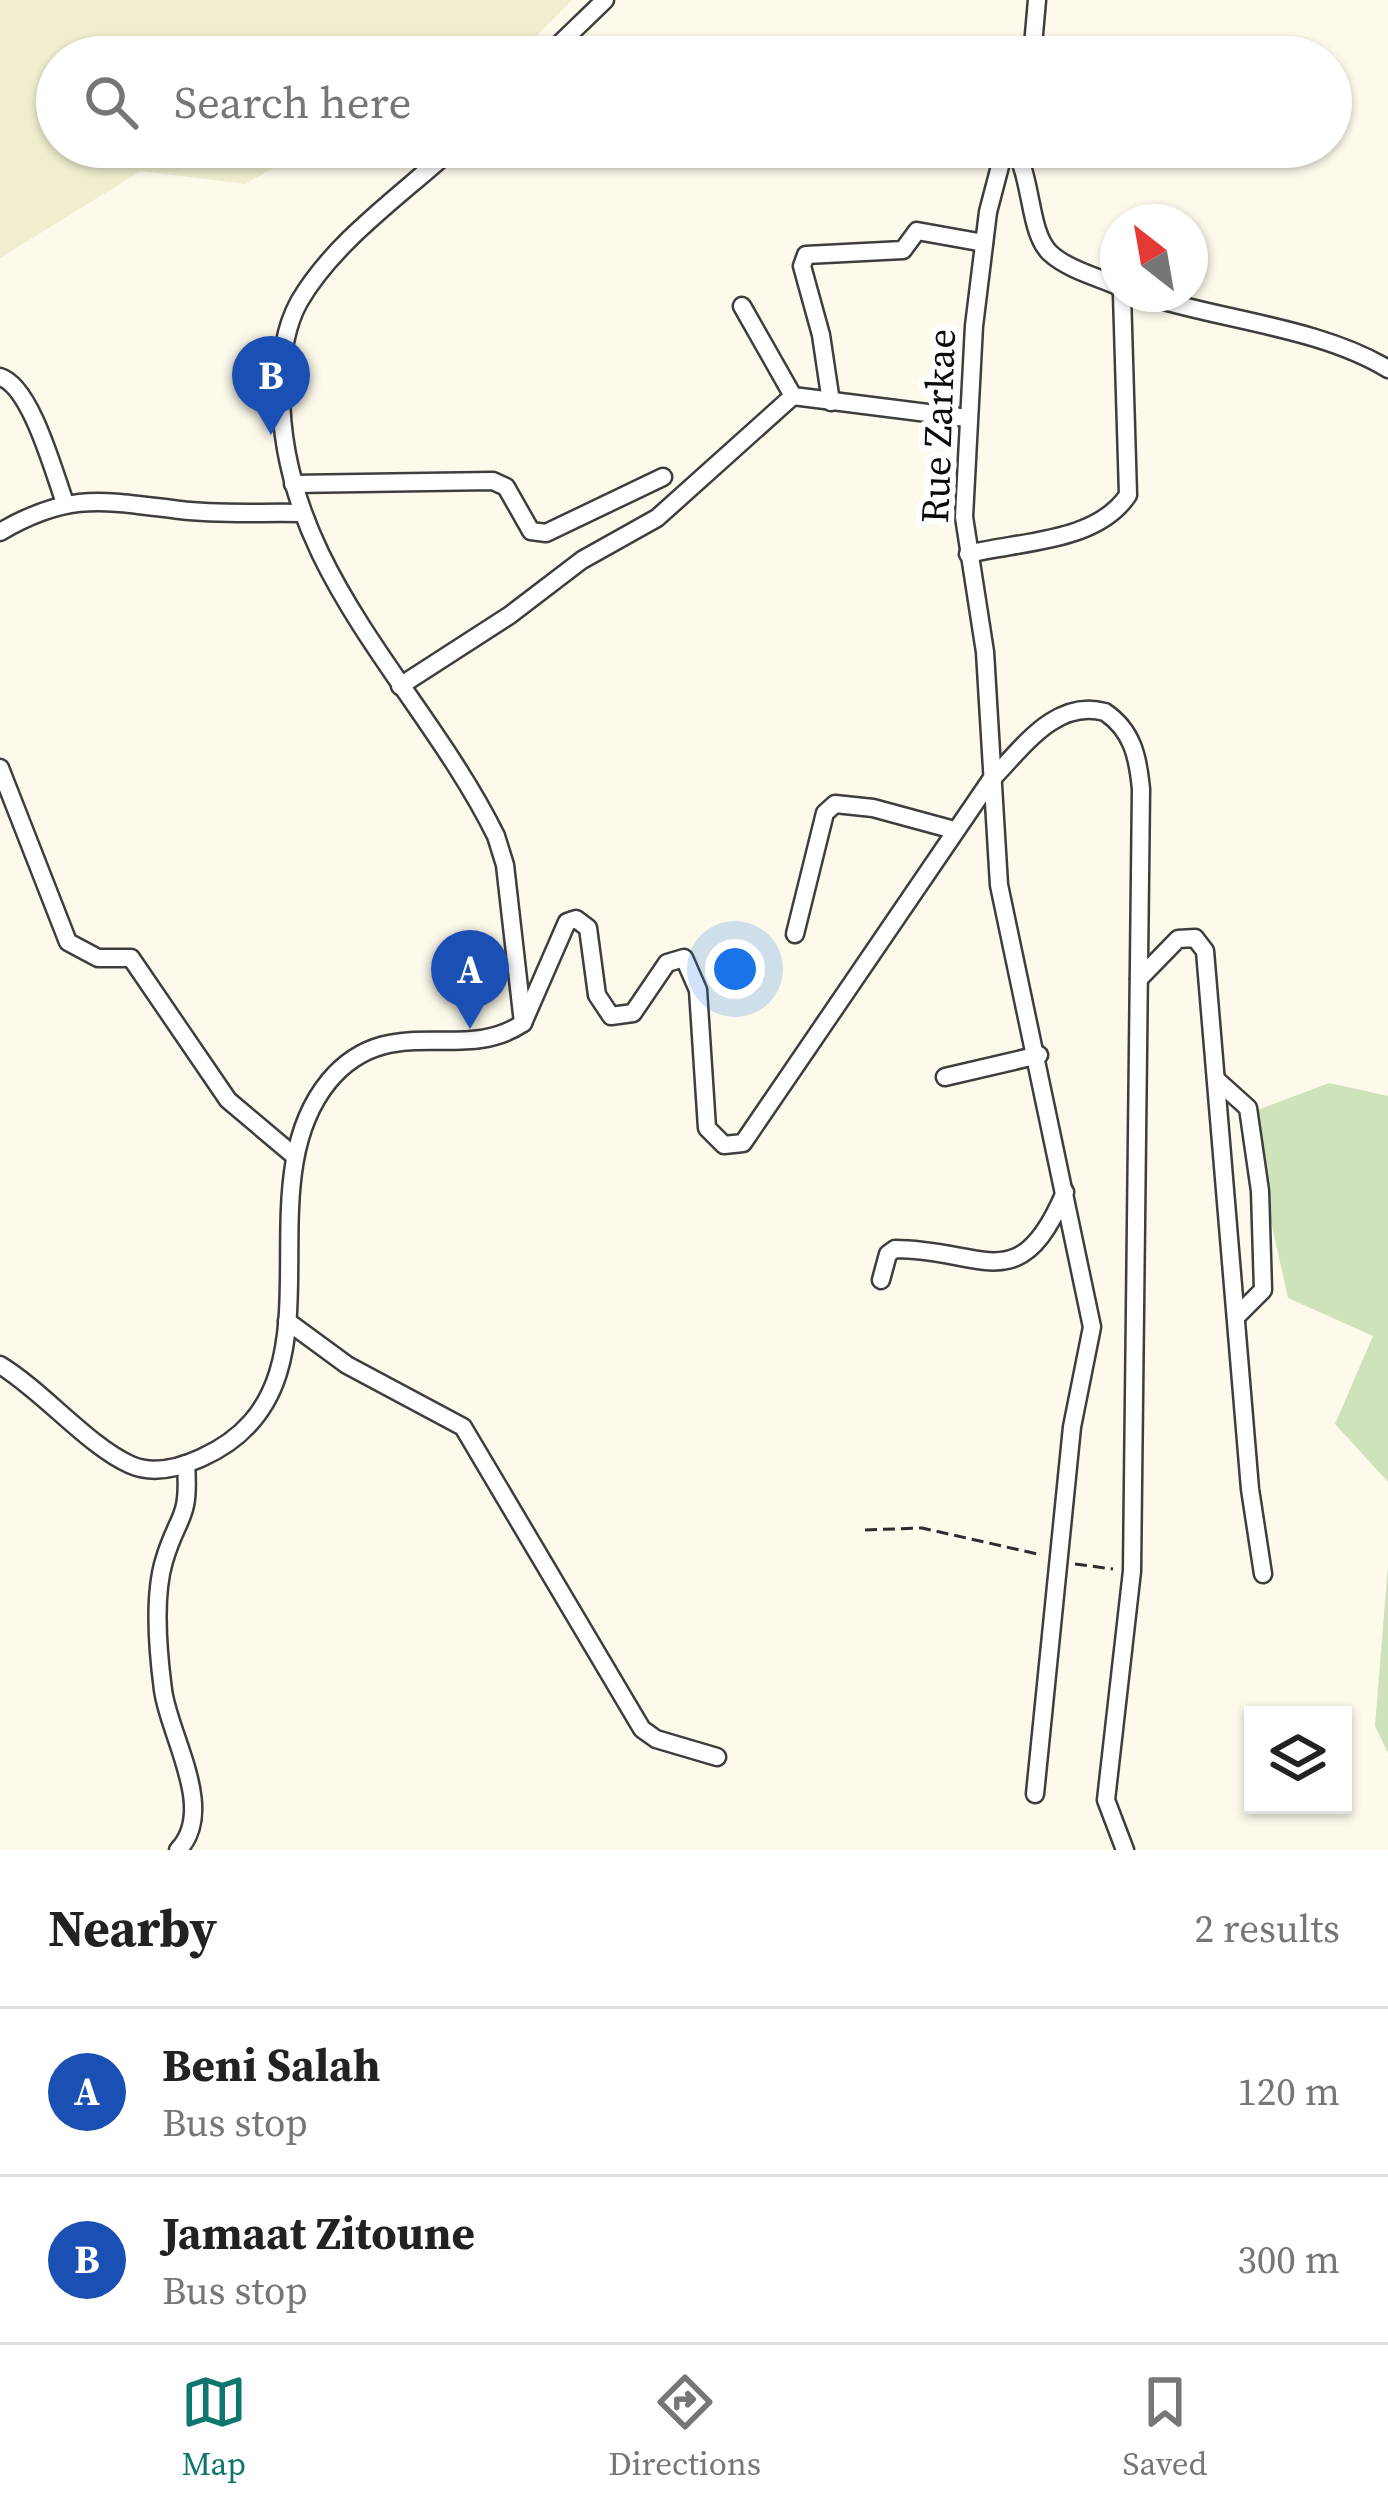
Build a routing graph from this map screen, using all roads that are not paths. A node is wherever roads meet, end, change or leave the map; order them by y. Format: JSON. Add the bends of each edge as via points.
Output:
{"nodes":[{"id":1,"x":605,"y":0,"type":"edge"},
{"id":2,"x":1037,"y":0,"type":"edge"},
{"id":3,"x":568,"y":36,"type":"edge"},
{"id":4,"x":1034,"y":36,"type":"edge"},
{"id":5,"x":431,"y":168,"type":"edge"},
{"id":6,"x":1004,"y":168,"type":"edge"},
{"id":7,"x":1022,"y":168,"type":"edge"},
{"id":8,"x":984,"y":243,"type":"junction"},
{"id":9,"x":1100,"y":279,"type":"edge"},
{"id":10,"x":742,"y":306,"type":"dead end"},
{"id":11,"x":1121,"y":312,"type":"edge"},
{"id":12,"x":1196,"y":312,"type":"edge"},
{"id":13,"x":1388,"y":370,"type":"edge"},
{"id":14,"x":0,"y":377,"type":"edge"},
{"id":15,"x":793,"y":396,"type":"junction"},
{"id":16,"x":831,"y":402,"type":"junction"},
{"id":17,"x":967,"y":418,"type":"junction"},
{"id":18,"x":663,"y":477,"type":"dead end"},
{"id":19,"x":293,"y":484,"type":"junction"},
{"id":20,"x":64,"y":503,"type":"junction"},
{"id":21,"x":302,"y":513,"type":"junction"},
{"id":22,"x":0,"y":532,"type":"edge"},
{"id":23,"x":968,"y":554,"type":"junction"},
{"id":24,"x":400,"y":686,"type":"junction"},
{"id":25,"x":0,"y":768,"type":"edge"},
{"id":26,"x":990,"y":781,"type":"junction"},
{"id":27,"x":954,"y":830,"type":"junction"},
{"id":28,"x":795,"y":934,"type":"dead end"},
{"id":29,"x":1139,"y":979,"type":"junction"},
{"id":30,"x":524,"y":1023,"type":"junction"},
{"id":31,"x":1039,"y":1054,"type":"junction"},
{"id":32,"x":945,"y":1077,"type":"dead end"},
{"id":33,"x":1218,"y":1081,"type":"junction"},
{"id":34,"x":292,"y":1154,"type":"junction"},
{"id":35,"x":1066,"y":1191,"type":"junction"},
{"id":36,"x":881,"y":1280,"type":"dead end"},
{"id":37,"x":1237,"y":1316,"type":"junction"},
{"id":38,"x":287,"y":1321,"type":"junction"},
{"id":39,"x":0,"y":1365,"type":"edge"},
{"id":40,"x":186,"y":1464,"type":"junction"},
{"id":41,"x":1263,"y":1574,"type":"dead end"},
{"id":42,"x":717,"y":1757,"type":"dead end"},
{"id":43,"x":1035,"y":1794,"type":"dead end"},
{"id":44,"x":178,"y":1850,"type":"edge"},
{"id":45,"x":1125,"y":1850,"type":"edge"}],
"edges":[{"from":1,"to":3,"type":"street"},
{"from":2,"to":4,"type":"street"},
{"from":5,"to":19,"type":"street","via":[[299,302],[281,370]]},
{"from":6,"to":8,"type":"street","name":"Rue Zarkae"},
{"from":7,"to":9,"type":"street","via":[[1048,251]]},
{"from":8,"to":16,"type":"street","via":[[917,230],[903,250],[806,256]]},
{"from":8,"to":17,"type":"street","name":"Rue Zarkae"},
{"from":10,"to":15,"type":"street"},
{"from":11,"to":23,"type":"street","via":[[1128,495],[1087,528]]},
{"from":12,"to":13,"type":"street","via":[[1342,345]]},
{"from":14,"to":20,"type":"street","via":[[25,401]]},
{"from":15,"to":16,"type":"street"},
{"from":15,"to":24,"type":"street","via":[[657,518]]},
{"from":16,"to":17,"type":"street"},
{"from":17,"to":23,"type":"street","name":"Rue Zarkae"},
{"from":18,"to":19,"type":"street","via":[[546,533],[531,531],[506,487],[493,482]]},
{"from":19,"to":21,"type":"street"},
{"from":20,"to":21,"type":"street","via":[[121,499],[178,510]]},
{"from":20,"to":22,"type":"street"},
{"from":21,"to":24,"type":"street","via":[[337,590]]},
{"from":23,"to":26,"type":"street","name":"Rue Zarkae","via":[[985,652]]},
{"from":24,"to":30,"type":"street","via":[[502,850]]},
{"from":25,"to":34,"type":"street","via":[[68,942],[98,958],[131,958],[228,1100]]},
{"from":26,"to":27,"type":"street"},
{"from":26,"to":29,"type":"street","via":[[1068,712],[1105,712],[1126,732],[1141,789]]},
{"from":26,"to":31,"type":"street","name":"Rue Zarkae","via":[[1002,899]]},
{"from":27,"to":28,"type":"street","via":[[835,805],[825,813]]},
{"from":27,"to":30,"type":"street","via":[[743,1143],[724,1145],[707,1128],[698,990],[684,958],[667,963],[633,1012],[610,1016],[597,995],[588,928],[567,922]]},
{"from":29,"to":33,"type":"street","via":[[1178,939],[1195,938],[1205,951]]},
{"from":29,"to":45,"type":"street","via":[[1132,1570],[1106,1800]]},
{"from":30,"to":34,"type":"street","via":[[491,1036],[404,1039],[366,1050],[317,1097]]},
{"from":31,"to":32,"type":"street"},
{"from":31,"to":35,"type":"street","name":"Rue Zarkae"},
{"from":33,"to":37,"type":"street"},
{"from":33,"to":37,"type":"street","via":[[1248,1108],[1260,1191],[1262,1291]]},
{"from":34,"to":38,"type":"street"},
{"from":35,"to":36,"type":"street","via":[[1042,1240],[1022,1255],[976,1262],[895,1249]]},
{"from":35,"to":43,"type":"street","name":"Rue Zarkae","via":[[1092,1327],[1072,1427]]},
{"from":37,"to":41,"type":"street"},
{"from":38,"to":40,"type":"street","via":[[277,1385],[258,1419]]},
{"from":38,"to":42,"type":"street","via":[[346,1365],[457,1420],[642,1729]]},
{"from":39,"to":40,"type":"street","via":[[127,1463],[144,1470]]},
{"from":40,"to":44,"type":"street","via":[[187,1511],[160,1587],[163,1688],[190,1796],[188,1835]]}]}
